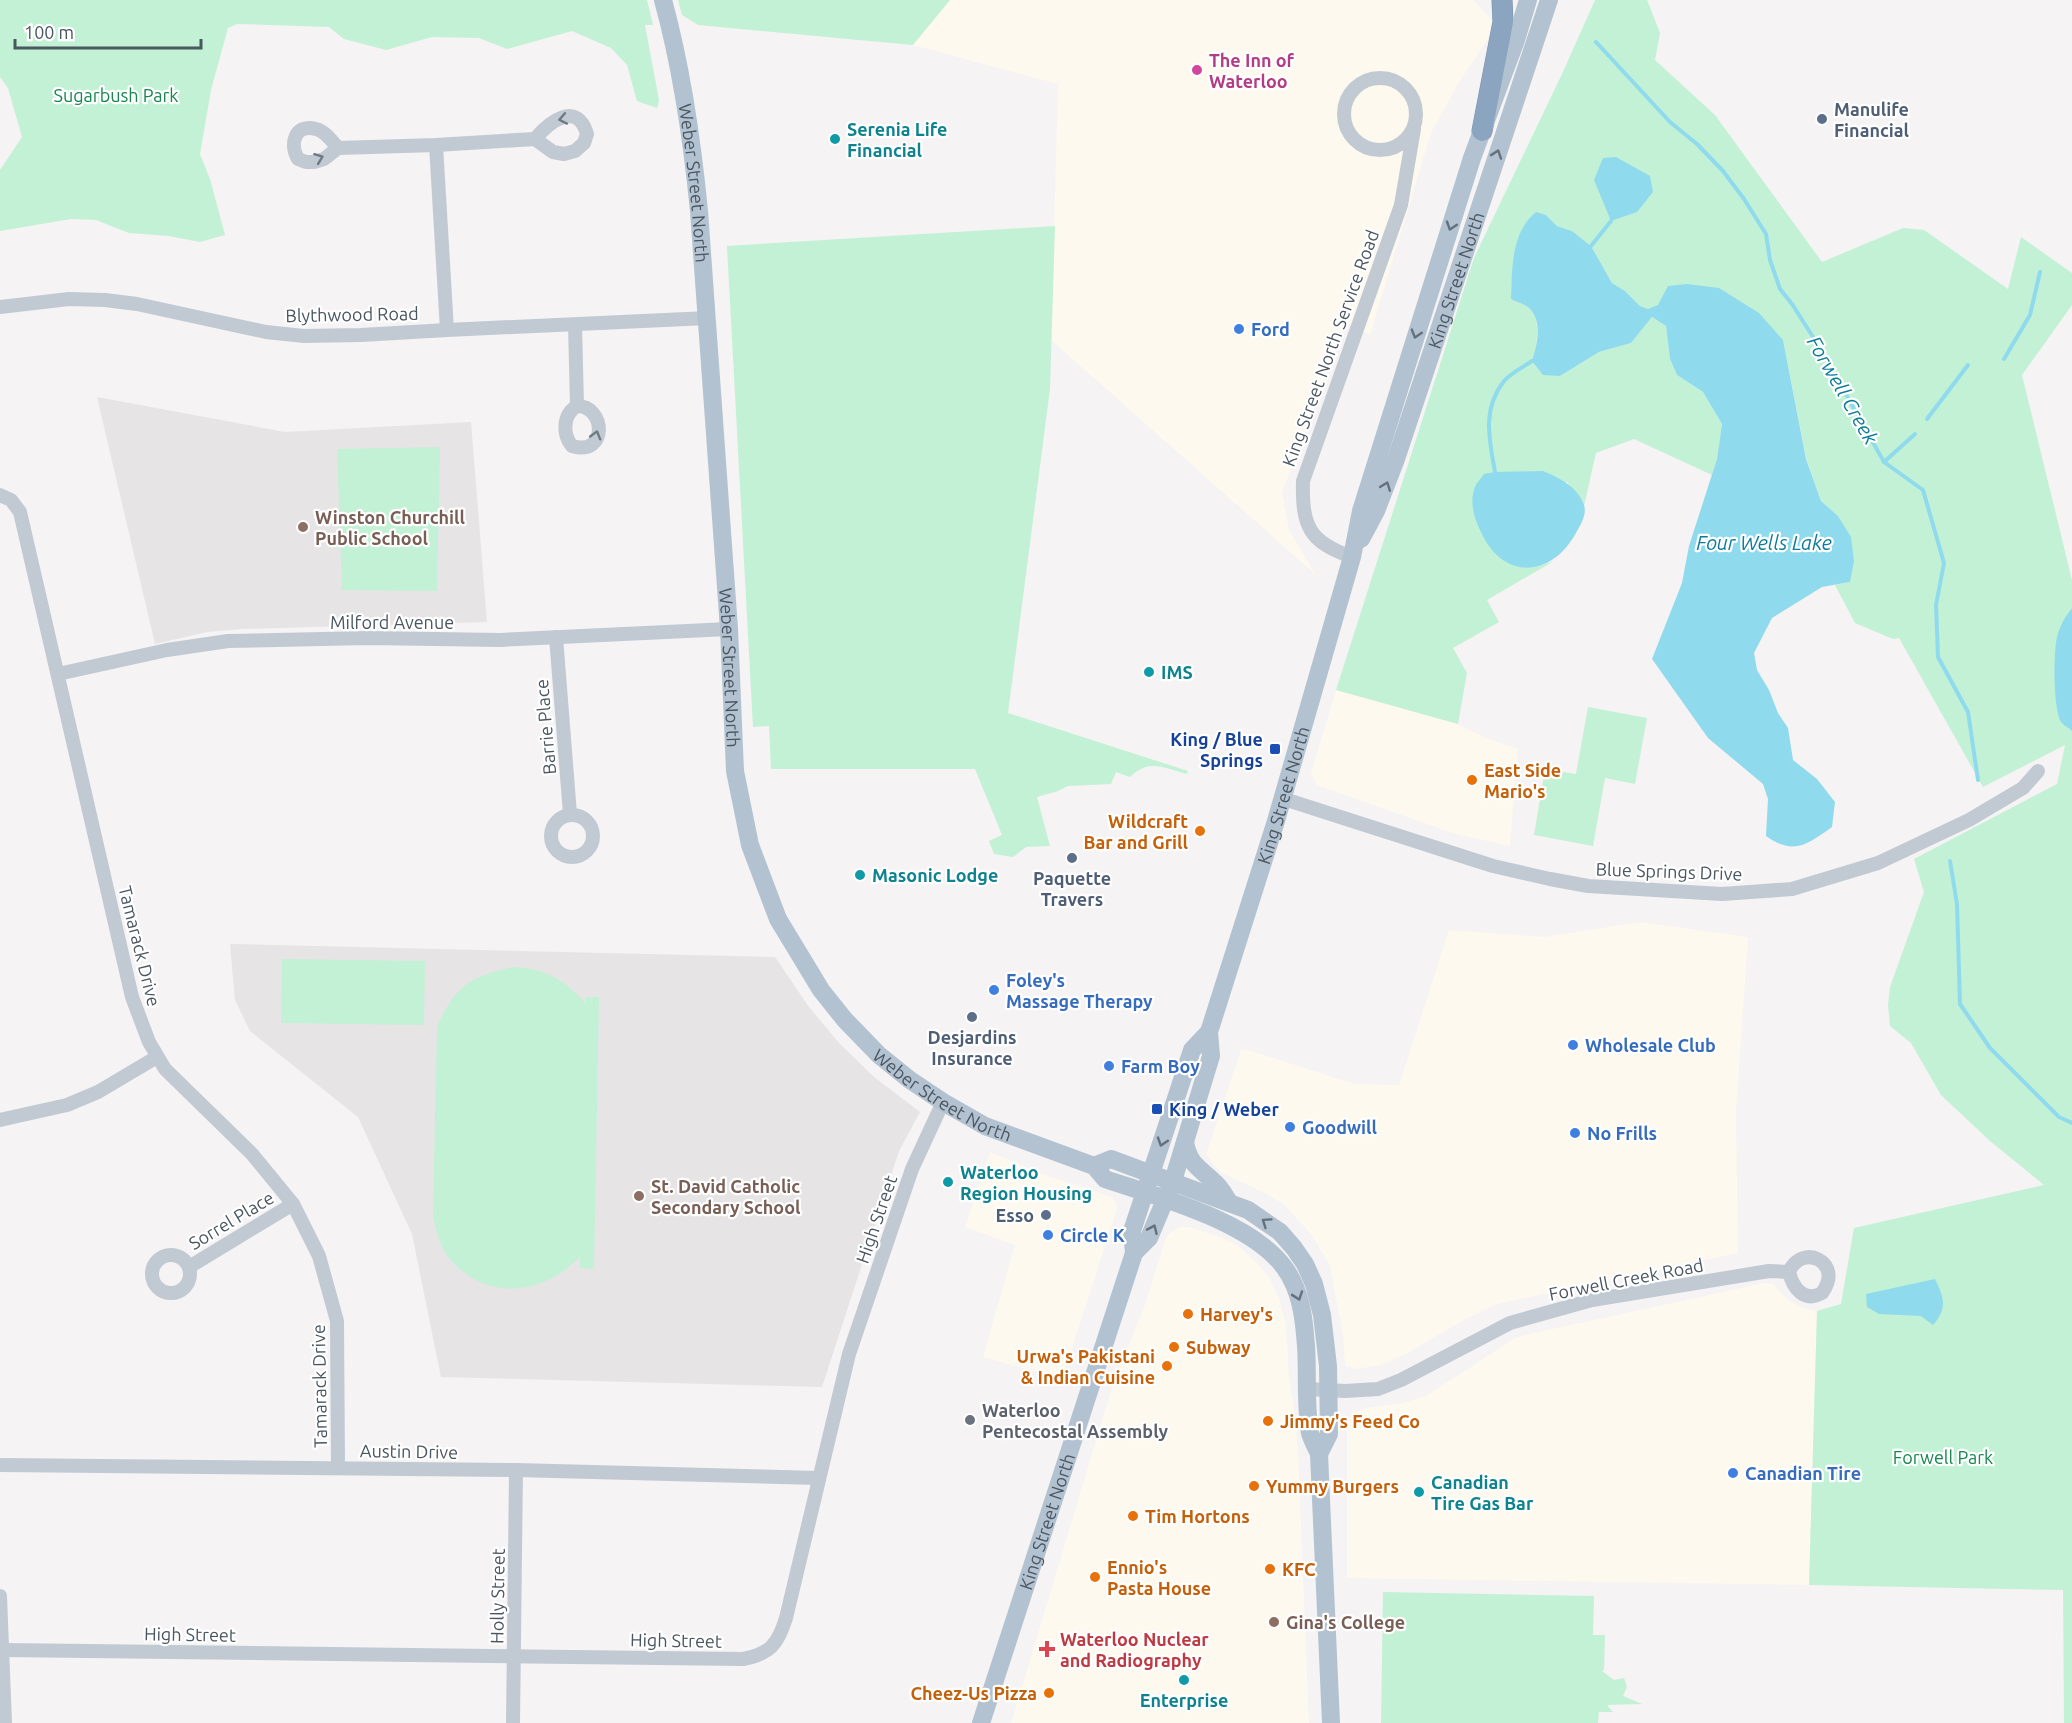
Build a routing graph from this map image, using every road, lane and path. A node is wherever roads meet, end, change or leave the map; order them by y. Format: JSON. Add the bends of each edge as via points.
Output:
{"nodes":[{"id":1,"x":663,"y":0,"type":"edge"},
{"id":2,"x":1502,"y":0,"type":"edge"},
{"id":3,"x":1528,"y":0,"type":"edge"},
{"id":4,"x":1549,"y":0,"type":"edge"},
{"id":5,"x":1414,"y":129,"type":"junction"},
{"id":6,"x":1482,"y":130,"type":"junction"},
{"id":7,"x":535,"y":139,"type":"dead end"},
{"id":8,"x":436,"y":145,"type":"junction"},
{"id":9,"x":338,"y":147,"type":"dead end"},
{"id":10,"x":0,"y":307,"type":"edge"},
{"id":11,"x":708,"y":318,"type":"junction"},
{"id":12,"x":575,"y":325,"type":"junction"},
{"id":13,"x":447,"y":330,"type":"junction"},
{"id":14,"x":577,"y":406,"type":"dead end"},
{"id":15,"x":0,"y":495,"type":"edge"},
{"id":16,"x":1352,"y":557,"type":"junction"},
{"id":17,"x":729,"y":629,"type":"junction"},
{"id":18,"x":556,"y":638,"type":"junction"},
{"id":19,"x":58,"y":674,"type":"junction"},
{"id":20,"x":2038,"y":771,"type":"dead end"},
{"id":21,"x":1281,"y":798,"type":"junction"},
{"id":22,"x":570,"y":814,"type":"dead end"},
{"id":23,"x":1209,"y":1032,"type":"junction"},
{"id":24,"x":157,"y":1057,"type":"junction"},
{"id":25,"x":944,"y":1102,"type":"junction"},
{"id":26,"x":0,"y":1120,"type":"edge"},
{"id":27,"x":1185,"y":1142,"type":"junction"},
{"id":28,"x":1094,"y":1166,"type":"junction"},
{"id":29,"x":1152,"y":1174,"type":"junction"},
{"id":30,"x":1173,"y":1181,"type":"junction"},
{"id":31,"x":1145,"y":1193,"type":"junction"},
{"id":32,"x":1165,"y":1200,"type":"junction"},
{"id":33,"x":1229,"y":1202,"type":"junction"},
{"id":34,"x":293,"y":1204,"type":"junction"},
{"id":35,"x":1134,"y":1253,"type":"junction"},
{"id":36,"x":189,"y":1267,"type":"dead end"},
{"id":37,"x":1789,"y":1272,"type":"dead end"},
{"id":38,"x":1308,"y":1389,"type":"junction"},
{"id":39,"x":1328,"y":1390,"type":"junction"},
{"id":40,"x":1319,"y":1454,"type":"junction"},
{"id":41,"x":0,"y":1465,"type":"edge"},
{"id":42,"x":338,"y":1468,"type":"junction"},
{"id":43,"x":516,"y":1470,"type":"junction"},
{"id":44,"x":818,"y":1478,"type":"junction"},
{"id":45,"x":0,"y":1596,"type":"edge"},
{"id":46,"x":3,"y":1650,"type":"junction"},
{"id":47,"x":514,"y":1656,"type":"junction"},
{"id":48,"x":5,"y":1723,"type":"edge"},
{"id":49,"x":513,"y":1723,"type":"edge"},
{"id":50,"x":981,"y":1723,"type":"edge"},
{"id":51,"x":1331,"y":1723,"type":"edge"}],
"edges":[{"from":1,"to":11,"type":"main road","name":"Weber Street North","via":[[693,145]]},
{"from":2,"to":6,"type":"highway","via":[[1503,22]]},
{"from":3,"to":6,"type":"main road","name":"King Street North"},
{"from":16,"to":4,"type":"main road","name":"King Street North","one_way":true,"via":[[1376,511],[1396,459]]},
{"from":5,"to":5,"type":"street","name":"King Street North Service Road","via":[[1417,111],[1413,99],[1404,86],[1393,80],[1368,79],[1350,93],[1344,105],[1345,127],[1352,138],[1374,151],[1397,147]]},
{"from":5,"to":16,"type":"street","name":"King Street North Service Road","via":[[1401,205],[1303,481],[1302,508],[1308,528],[1323,544]]},
{"from":6,"to":16,"type":"main road","name":"King Street North","one_way":true,"via":[[1361,511]]},
{"from":7,"to":8,"type":"street"},
{"from":8,"to":9,"type":"street"},
{"from":8,"to":13,"type":"street"},
{"from":10,"to":13,"type":"street","name":"Blythwood Road","via":[[69,299],[105,300],[304,336]]},
{"from":11,"to":12,"type":"street","name":"Blythwood Road"},
{"from":11,"to":17,"type":"main road","name":"Weber Street North"},
{"from":12,"to":13,"type":"street","name":"Blythwood Road"},
{"from":12,"to":14,"type":"street"},
{"from":15,"to":19,"type":"street","name":"Tamarack Drive","via":[[11,500],[20,512]]},
{"from":16,"to":21,"type":"main road","name":"King Street North"},
{"from":17,"to":18,"type":"street","name":"Milford Avenue"},
{"from":17,"to":25,"type":"main road","name":"Weber Street North","via":[[735,771],[750,845],[778,919],[821,990],[845,1020],[879,1055]]},
{"from":18,"to":19,"type":"street","name":"Milford Avenue","via":[[228,641]]},
{"from":18,"to":22,"type":"street","name":"Barrie Place"},
{"from":19,"to":24,"type":"street","name":"Tamarack Drive","via":[[132,997]]},
{"from":20,"to":21,"type":"street","name":"Blue Springs Drive","via":[[2023,788],[1969,820],[1878,863],[1792,889],[1722,894],[1588,886],[1550,879],[1493,866]]},
{"from":21,"to":23,"type":"main road","name":"King Street North"},
{"from":23,"to":27,"type":"main road","name":"King Street North","via":[[1212,1056]]},
{"from":23,"to":29,"type":"main road","name":"King Street North","one_way":true,"via":[[1192,1050]]},
{"from":24,"to":26,"type":"street","via":[[98,1092],[67,1105]]},
{"from":24,"to":34,"type":"street","name":"Tamarack Drive","via":[[252,1154]]},
{"from":25,"to":28,"type":"main road","name":"Weber Street North","via":[[985,1126]]},
{"from":25,"to":44,"type":"street","name":"High Street","via":[[912,1169],[849,1354]]},
{"from":27,"to":30,"type":"main road","name":"King Street North"},
{"from":27,"to":33,"type":"main road","via":[[1192,1161],[1216,1183]]},
{"from":28,"to":29,"type":"main road","name":"Weber Street North","via":[[1111,1159]]},
{"from":28,"to":31,"type":"main road","name":"Weber Street North","via":[[1105,1179]]},
{"from":29,"to":30,"type":"main road","name":"Weber Street North"},
{"from":29,"to":31,"type":"main road","name":"King Street North"},
{"from":30,"to":32,"type":"main road","name":"King Street North"},
{"from":30,"to":33,"type":"main road","name":"Weber Street North"},
{"from":31,"to":32,"type":"main road","name":"Weber Street North"},
{"from":31,"to":35,"type":"main road","name":"King Street North","via":[[1132,1231]]},
{"from":35,"to":32,"type":"main road","name":"King Street North","one_way":true,"via":[[1149,1238]]},
{"from":32,"to":38,"type":"main road","name":"Weber Street North","one_way":true,"via":[[1239,1230],[1284,1267],[1304,1315]]},
{"from":39,"to":33,"type":"main road","name":"Weber Street North","one_way":true,"via":[[1320,1301],[1305,1264],[1280,1232]]},
{"from":34,"to":36,"type":"street","name":"Sorrel Place"},
{"from":34,"to":42,"type":"street","name":"Tamarack Drive","via":[[319,1256],[337,1321]]},
{"from":35,"to":50,"type":"main road","name":"King Street North"},
{"from":37,"to":39,"type":"street","name":"Forwell Creek Road","via":[[1769,1271],[1592,1300],[1510,1323],[1378,1389]]},
{"from":38,"to":39,"type":"street","name":"Forwell Creek Road"},
{"from":38,"to":40,"type":"main road","name":"Weber Street North","via":[[1311,1435]]},
{"from":39,"to":40,"type":"main road","name":"Weber Street North","via":[[1329,1434]]},
{"from":40,"to":51,"type":"main road","name":"Weber Street North"},
{"from":41,"to":42,"type":"street","name":"Austin Drive"},
{"from":42,"to":43,"type":"street","name":"Austin Drive"},
{"from":43,"to":44,"type":"street","name":"Austin Drive"},
{"from":43,"to":47,"type":"street","name":"Holly Street"},
{"from":44,"to":47,"type":"street","name":"High Street","via":[[786,1618],[781,1633],[767,1651],[743,1659]]},
{"from":45,"to":46,"type":"street"},
{"from":46,"to":47,"type":"street","name":"High Street"},
{"from":46,"to":48,"type":"street"},
{"from":47,"to":49,"type":"street","name":"Holly Street"}]}
